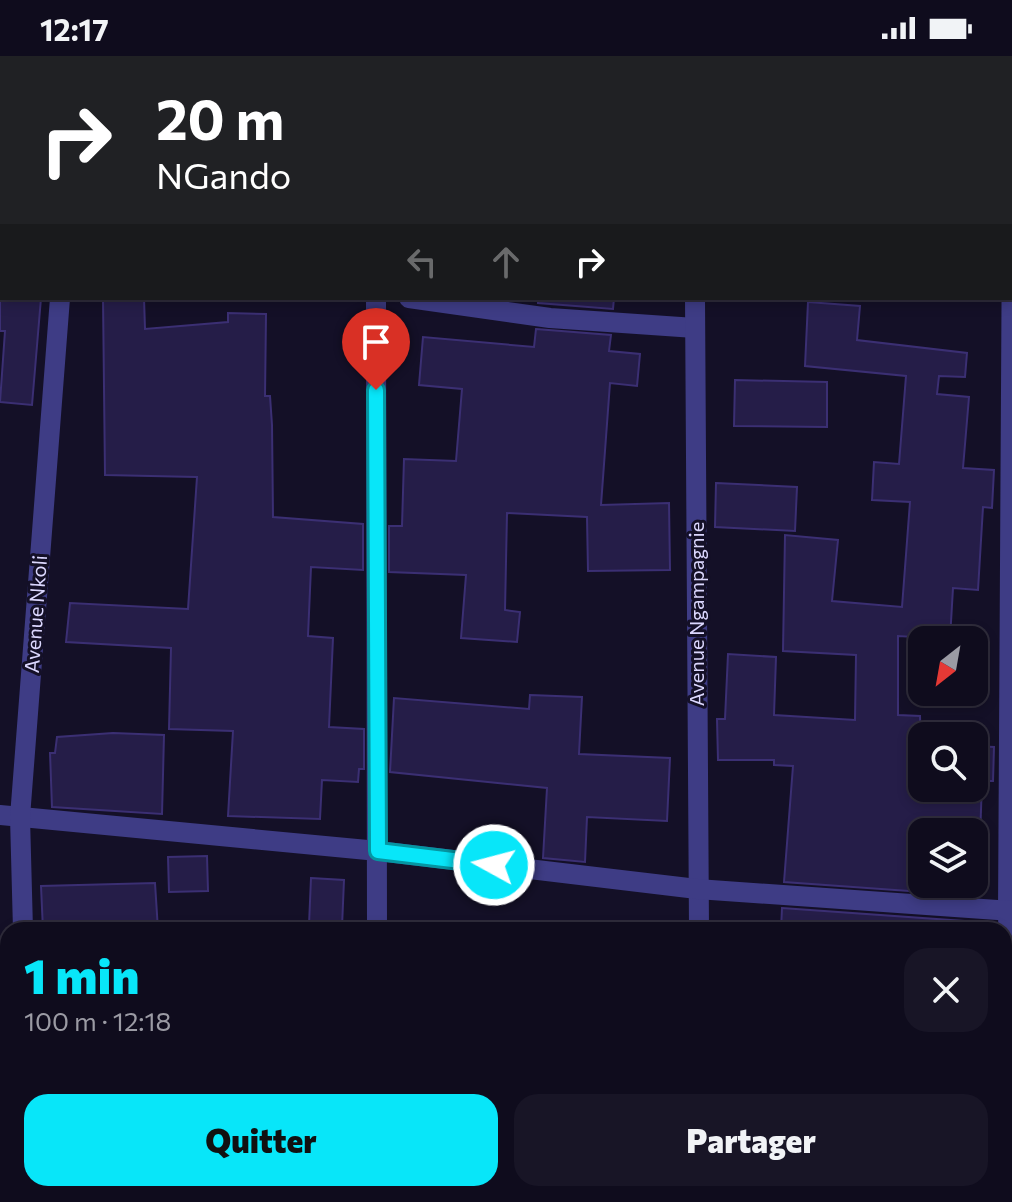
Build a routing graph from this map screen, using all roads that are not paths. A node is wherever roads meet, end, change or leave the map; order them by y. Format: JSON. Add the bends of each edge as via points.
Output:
{"nodes":[{"id":1,"x":60,"y":300,"type":"edge"},
{"id":2,"x":376,"y":300,"type":"edge"},
{"id":3,"x":423,"y":300,"type":"edge"},
{"id":4,"x":695,"y":300,"type":"edge"},
{"id":5,"x":1012,"y":300,"type":"edge"},
{"id":6,"x":695,"y":328,"type":"junction"},
{"id":7,"x":10,"y":816,"type":"edge"},
{"id":8,"x":378,"y":851,"type":"junction"},
{"id":9,"x":697,"y":889,"type":"junction"},
{"id":10,"x":1010,"y":911,"type":"edge"},
{"id":11,"x":22,"y":922,"type":"edge"},
{"id":12,"x":377,"y":922,"type":"edge"},
{"id":13,"x":699,"y":922,"type":"edge"},
{"id":14,"x":1012,"y":1168,"type":"edge"},
{"id":15,"x":1012,"y":1176,"type":"edge"}],
"edges":[{"from":1,"to":7,"type":"street","name":"Avenue Nkoli"},
{"from":2,"to":8,"type":"street"},
{"from":3,"to":6,"type":"street","via":[[550,318]]},
{"from":4,"to":6,"type":"street","name":"Avenue Ngampagnie"},
{"from":5,"to":10,"type":"street"},
{"from":6,"to":9,"type":"street","name":"Avenue Ngampagnie"},
{"from":7,"to":8,"type":"street"},
{"from":7,"to":11,"type":"street","name":"Avenue Nkoli"},
{"from":8,"to":9,"type":"street"},
{"from":8,"to":12,"type":"street"},
{"from":9,"to":10,"type":"street"},
{"from":9,"to":13,"type":"street","name":"Avenue Ngampagnie"},
{"from":14,"to":15,"type":"street"}]}
